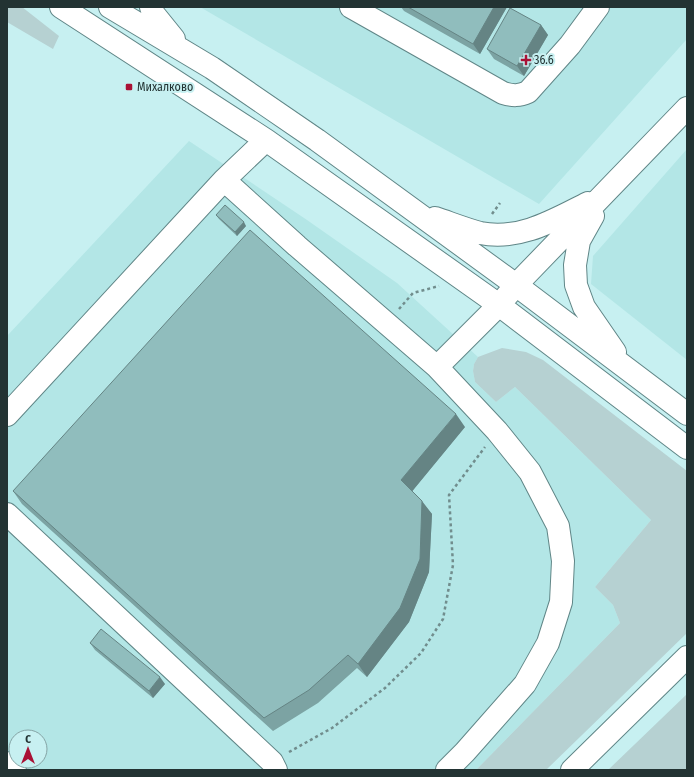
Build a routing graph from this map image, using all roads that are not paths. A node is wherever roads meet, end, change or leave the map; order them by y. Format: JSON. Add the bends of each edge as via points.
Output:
{"nodes":[{"id":1,"x":61,"y":7,"type":"edge"},
{"id":2,"x":110,"y":7,"type":"edge"},
{"id":3,"x":151,"y":7,"type":"edge"},
{"id":4,"x":351,"y":7,"type":"edge"},
{"id":5,"x":598,"y":7,"type":"edge"},
{"id":6,"x":185,"y":53,"type":"junction"},
{"id":7,"x":687,"y":108,"type":"edge"},
{"id":8,"x":266,"y":140,"type":"junction"},
{"id":9,"x":224,"y":180,"type":"junction"},
{"id":10,"x":603,"y":195,"type":"junction"},
{"id":11,"x":417,"y":212,"type":"junction"},
{"id":12,"x":516,"y":285,"type":"junction"},
{"id":13,"x":499,"y":305,"type":"junction"},
{"id":14,"x":437,"y":367,"type":"junction"},
{"id":15,"x":627,"y":369,"type":"junction"},
{"id":16,"x":687,"y":414,"type":"edge"},
{"id":17,"x":7,"y":415,"type":"edge"},
{"id":18,"x":687,"y":448,"type":"edge"},
{"id":19,"x":7,"y":514,"type":"edge"},
{"id":20,"x":687,"y":657,"type":"edge"},
{"id":21,"x":7,"y":763,"type":"edge"},
{"id":22,"x":274,"y":766,"type":"edge"},
{"id":23,"x":15,"y":770,"type":"edge"},
{"id":24,"x":447,"y":770,"type":"edge"},
{"id":25,"x":572,"y":770,"type":"edge"}],
"edges":[{"from":1,"to":8,"type":"street"},
{"from":2,"to":6,"type":"street"},
{"from":3,"to":6,"type":"street"},
{"from":4,"to":5,"type":"street","via":[[512,96],[528,92],[570,45]]},
{"from":6,"to":11,"type":"street","via":[[212,68]]},
{"from":7,"to":10,"type":"street"},
{"from":8,"to":9,"type":"street"},
{"from":8,"to":13,"type":"street"},
{"from":9,"to":14,"type":"street"},
{"from":9,"to":17,"type":"street"},
{"from":10,"to":11,"type":"street","via":[[540,226],[521,233],[502,235],[480,233]]},
{"from":10,"to":12,"type":"street"},
{"from":10,"to":15,"type":"street","via":[[579,241],[574,265],[576,285],[584,307]]},
{"from":11,"to":12,"type":"street"},
{"from":12,"to":13,"type":"street"},
{"from":12,"to":15,"type":"street"},
{"from":13,"to":14,"type":"street"},
{"from":13,"to":18,"type":"street"},
{"from":14,"to":24,"type":"street","via":[[497,431],[530,472],[558,526],[563,561],[561,602],[548,643],[525,684]]},
{"from":15,"to":16,"type":"street"},
{"from":19,"to":22,"type":"street"},
{"from":20,"to":25,"type":"street"},
{"from":21,"to":23,"type":"street"}]}
